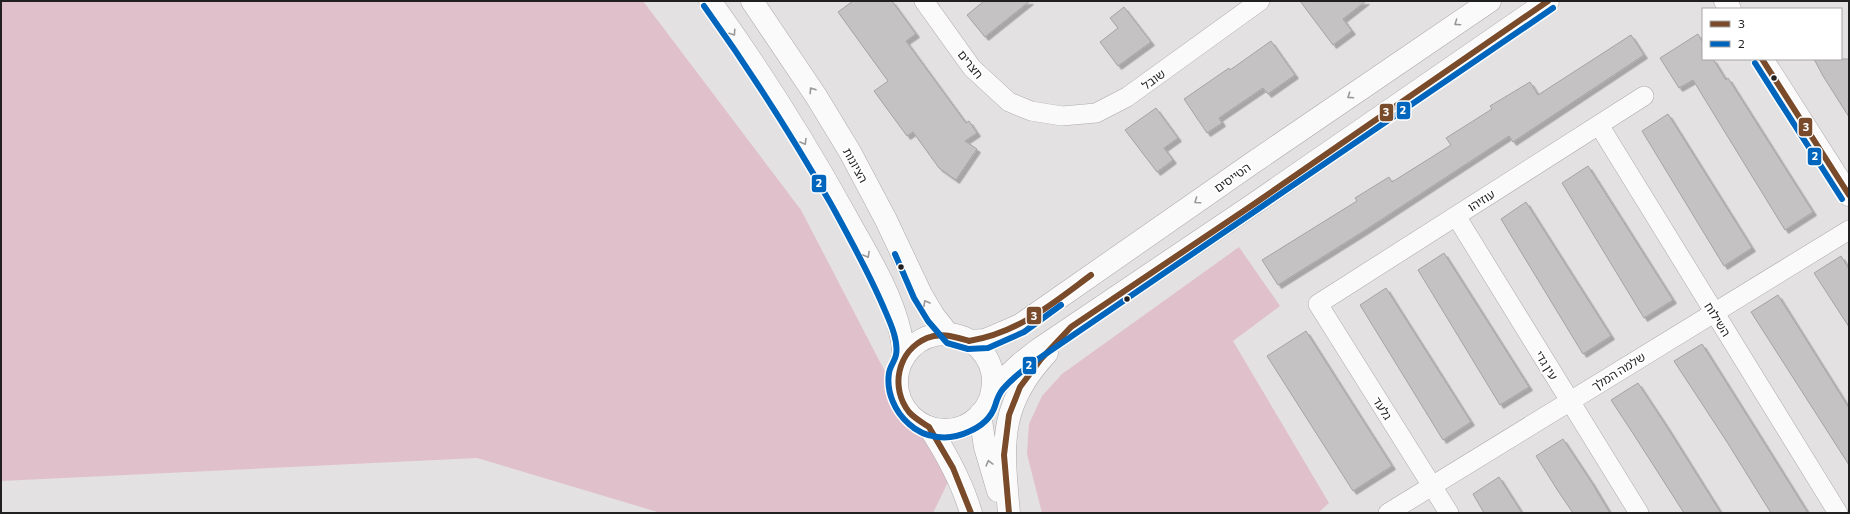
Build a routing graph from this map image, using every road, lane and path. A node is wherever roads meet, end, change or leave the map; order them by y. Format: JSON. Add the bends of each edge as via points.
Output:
{"nodes":[{"id":1,"x":710,"y":1,"type":"edge"},
{"id":2,"x":752,"y":1,"type":"edge"},
{"id":3,"x":924,"y":1,"type":"edge"},
{"id":4,"x":1260,"y":1,"type":"edge"},
{"id":5,"x":1490,"y":1,"type":"edge"},
{"id":6,"x":1548,"y":1,"type":"edge"},
{"id":7,"x":1763,"y":60,"type":"edge"},
{"id":8,"x":1644,"y":96,"type":"dead end"},
{"id":9,"x":1031,"y":111,"type":"joint"},
{"id":10,"x":1599,"y":125,"type":"junction"},
{"id":11,"x":1849,"y":194,"type":"edge"},
{"id":12,"x":1456,"y":216,"type":"junction"},
{"id":13,"x":1849,"y":230,"type":"edge"},
{"id":14,"x":1318,"y":304,"type":"joint"},
{"id":15,"x":1714,"y":312,"type":"junction"},
{"id":16,"x":1071,"y":327,"type":"junction"},
{"id":17,"x":959,"y":338,"type":"junction"},
{"id":18,"x":904,"y":358,"type":"junction"},
{"id":19,"x":992,"y":390,"type":"junction"},
{"id":20,"x":1570,"y":401,"type":"junction"},
{"id":21,"x":980,"y":414,"type":"junction"},
{"id":22,"x":928,"y":427,"type":"junction"},
{"id":23,"x":1432,"y":486,"type":"junction"},
{"id":24,"x":971,"y":513,"type":"edge"},
{"id":25,"x":1006,"y":513,"type":"edge"},
{"id":26,"x":1009,"y":513,"type":"edge"},
{"id":27,"x":1388,"y":513,"type":"edge"},
{"id":28,"x":1449,"y":513,"type":"edge"},
{"id":29,"x":1639,"y":513,"type":"edge"},
{"id":30,"x":1838,"y":513,"type":"edge"}],
"edges":[{"from":1,"to":18,"type":"main road","one_way":true,"via":[[787,114],[879,276],[894,310]]},
{"from":17,"to":2,"type":"main road","name":"הציונות","one_way":true,"via":[[934,316],[850,152]]},
{"from":3,"to":9,"type":"street","name":"חצרים","via":[[972,68],[1009,102]]},
{"from":4,"to":9,"type":"street","name":"שובל","via":[[1127,97],[1096,113],[1062,116]]},
{"from":5,"to":17,"type":"main road","name":"הטייסים","one_way":true,"via":[[1020,324],[985,340]]},
{"from":6,"to":16,"type":"main road"},
{"from":7,"to":11,"type":"main road"},
{"from":8,"to":10,"type":"street","name":"עוזיהו"},
{"from":10,"to":12,"type":"street","name":"עוזיהו"},
{"from":10,"to":15,"type":"street","name":"השילוח"},
{"from":12,"to":14,"type":"street","name":"עוזיהו"},
{"from":12,"to":20,"type":"street","name":"עין גדי"},
{"from":13,"to":15,"type":"street","name":"שלמה המלך"},
{"from":14,"to":23,"type":"street","name":"גלעד"},
{"from":15,"to":20,"type":"street","name":"שלמה המלך"},
{"from":15,"to":30,"type":"street","name":"השילוח"},
{"from":16,"to":19,"type":"main road","via":[[1020,363]]},
{"from":16,"to":26,"type":"main road","via":[[1041,359],[1020,387],[1009,415],[1004,455]]},
{"from":17,"to":18,"type":"main road","via":[[942,334],[925,339],[912,347]]},
{"from":17,"to":19,"type":"main road","via":[[977,347],[988,362]]},
{"from":18,"to":22,"type":"main road","via":[[897,375],[901,402],[912,417]]},
{"from":19,"to":21,"type":"main road","via":[[986,407]]},
{"from":20,"to":23,"type":"street","name":"שלמה המלך"},
{"from":20,"to":29,"type":"street","name":"עין גדי"},
{"from":21,"to":22,"type":"main road","via":[[973,421],[956,429]]},
{"from":25,"to":21,"type":"main road","one_way":true,"via":[[985,447]]},
{"from":22,"to":24,"type":"main road","via":[[956,473]]},
{"from":23,"to":27,"type":"street","name":"שלמה המלך"},
{"from":23,"to":28,"type":"street","name":"גלעד"}]}
